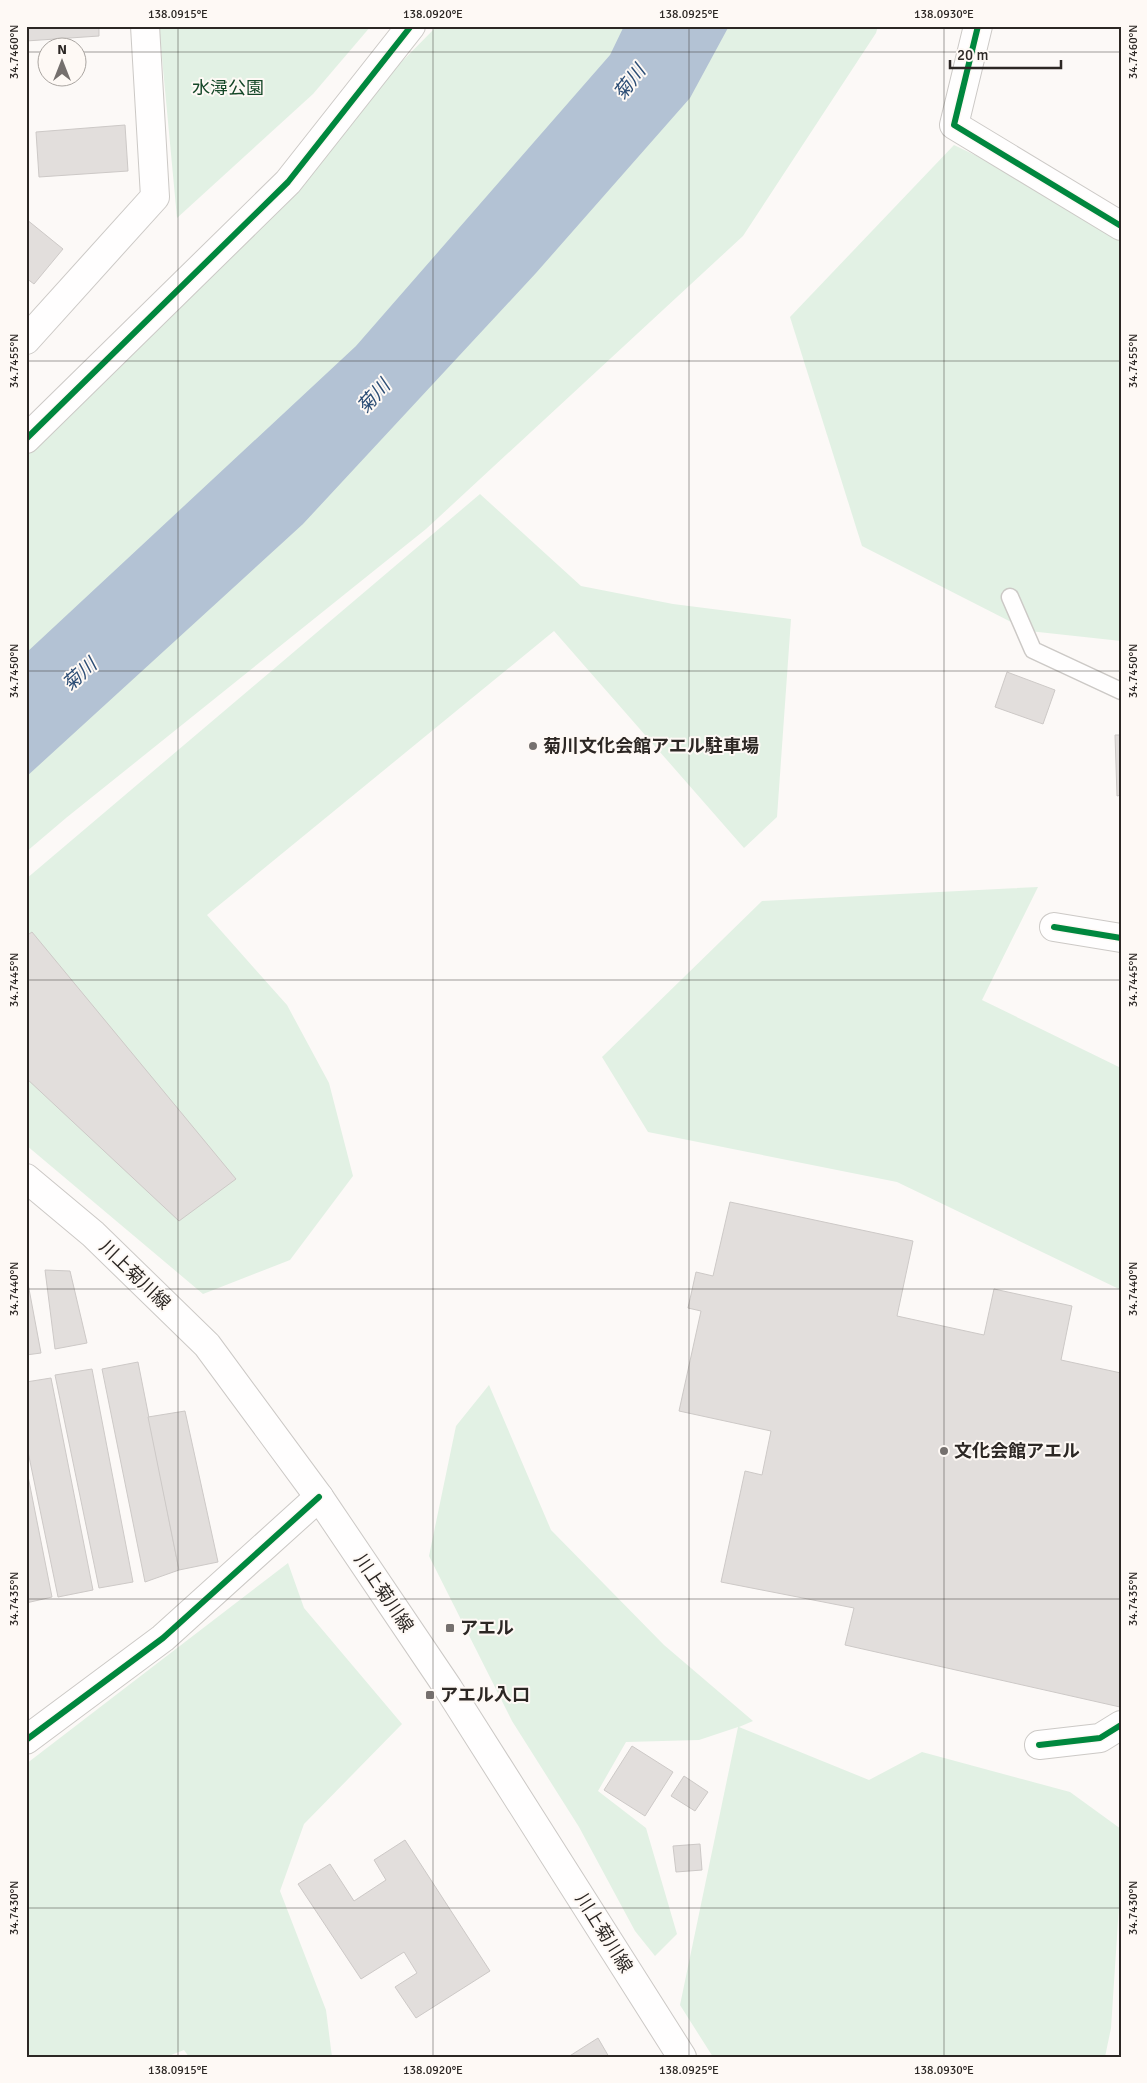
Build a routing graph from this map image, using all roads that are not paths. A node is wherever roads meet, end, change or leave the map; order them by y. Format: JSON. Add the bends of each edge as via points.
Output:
{"nodes":[{"id":1,"x":145,"y":26,"type":"edge"},
{"id":2,"x":411,"y":26,"type":"edge"},
{"id":3,"x":978,"y":26,"type":"edge"},
{"id":4,"x":1121,"y":226,"type":"edge"},
{"id":5,"x":27,"y":338,"type":"edge"},
{"id":6,"x":26,"y":439,"type":"edge"},
{"id":7,"x":1010,"y":597,"type":"dead end"},
{"id":8,"x":1121,"y":691,"type":"edge"},
{"id":9,"x":1054,"y":927,"type":"dead end"},
{"id":10,"x":1121,"y":938,"type":"edge"},
{"id":11,"x":26,"y":1178,"type":"edge"},
{"id":12,"x":319,"y":1497,"type":"junction"},
{"id":13,"x":1121,"y":1725,"type":"edge"},
{"id":14,"x":26,"y":1740,"type":"edge"},
{"id":15,"x":1039,"y":1745,"type":"dead end"},
{"id":16,"x":682,"y":2057,"type":"edge"}],
"edges":[{"from":1,"to":5,"type":"street","via":[[155,197]]},
{"from":2,"to":6,"type":"street","via":[[288,182]]},
{"from":3,"to":4,"type":"street","via":[[954,125]]},
{"from":7,"to":8,"type":"lane","via":[[1034,650]]},
{"from":9,"to":10,"type":"street"},
{"from":11,"to":12,"type":"street","name":"川上菊川線","via":[[92,1234],[207,1345]]},
{"from":12,"to":14,"type":"street","via":[[162,1638]]},
{"from":12,"to":16,"type":"street","name":"川上菊川線","via":[[448,1688]]},
{"from":13,"to":15,"type":"street","via":[[1100,1738]]}]}
